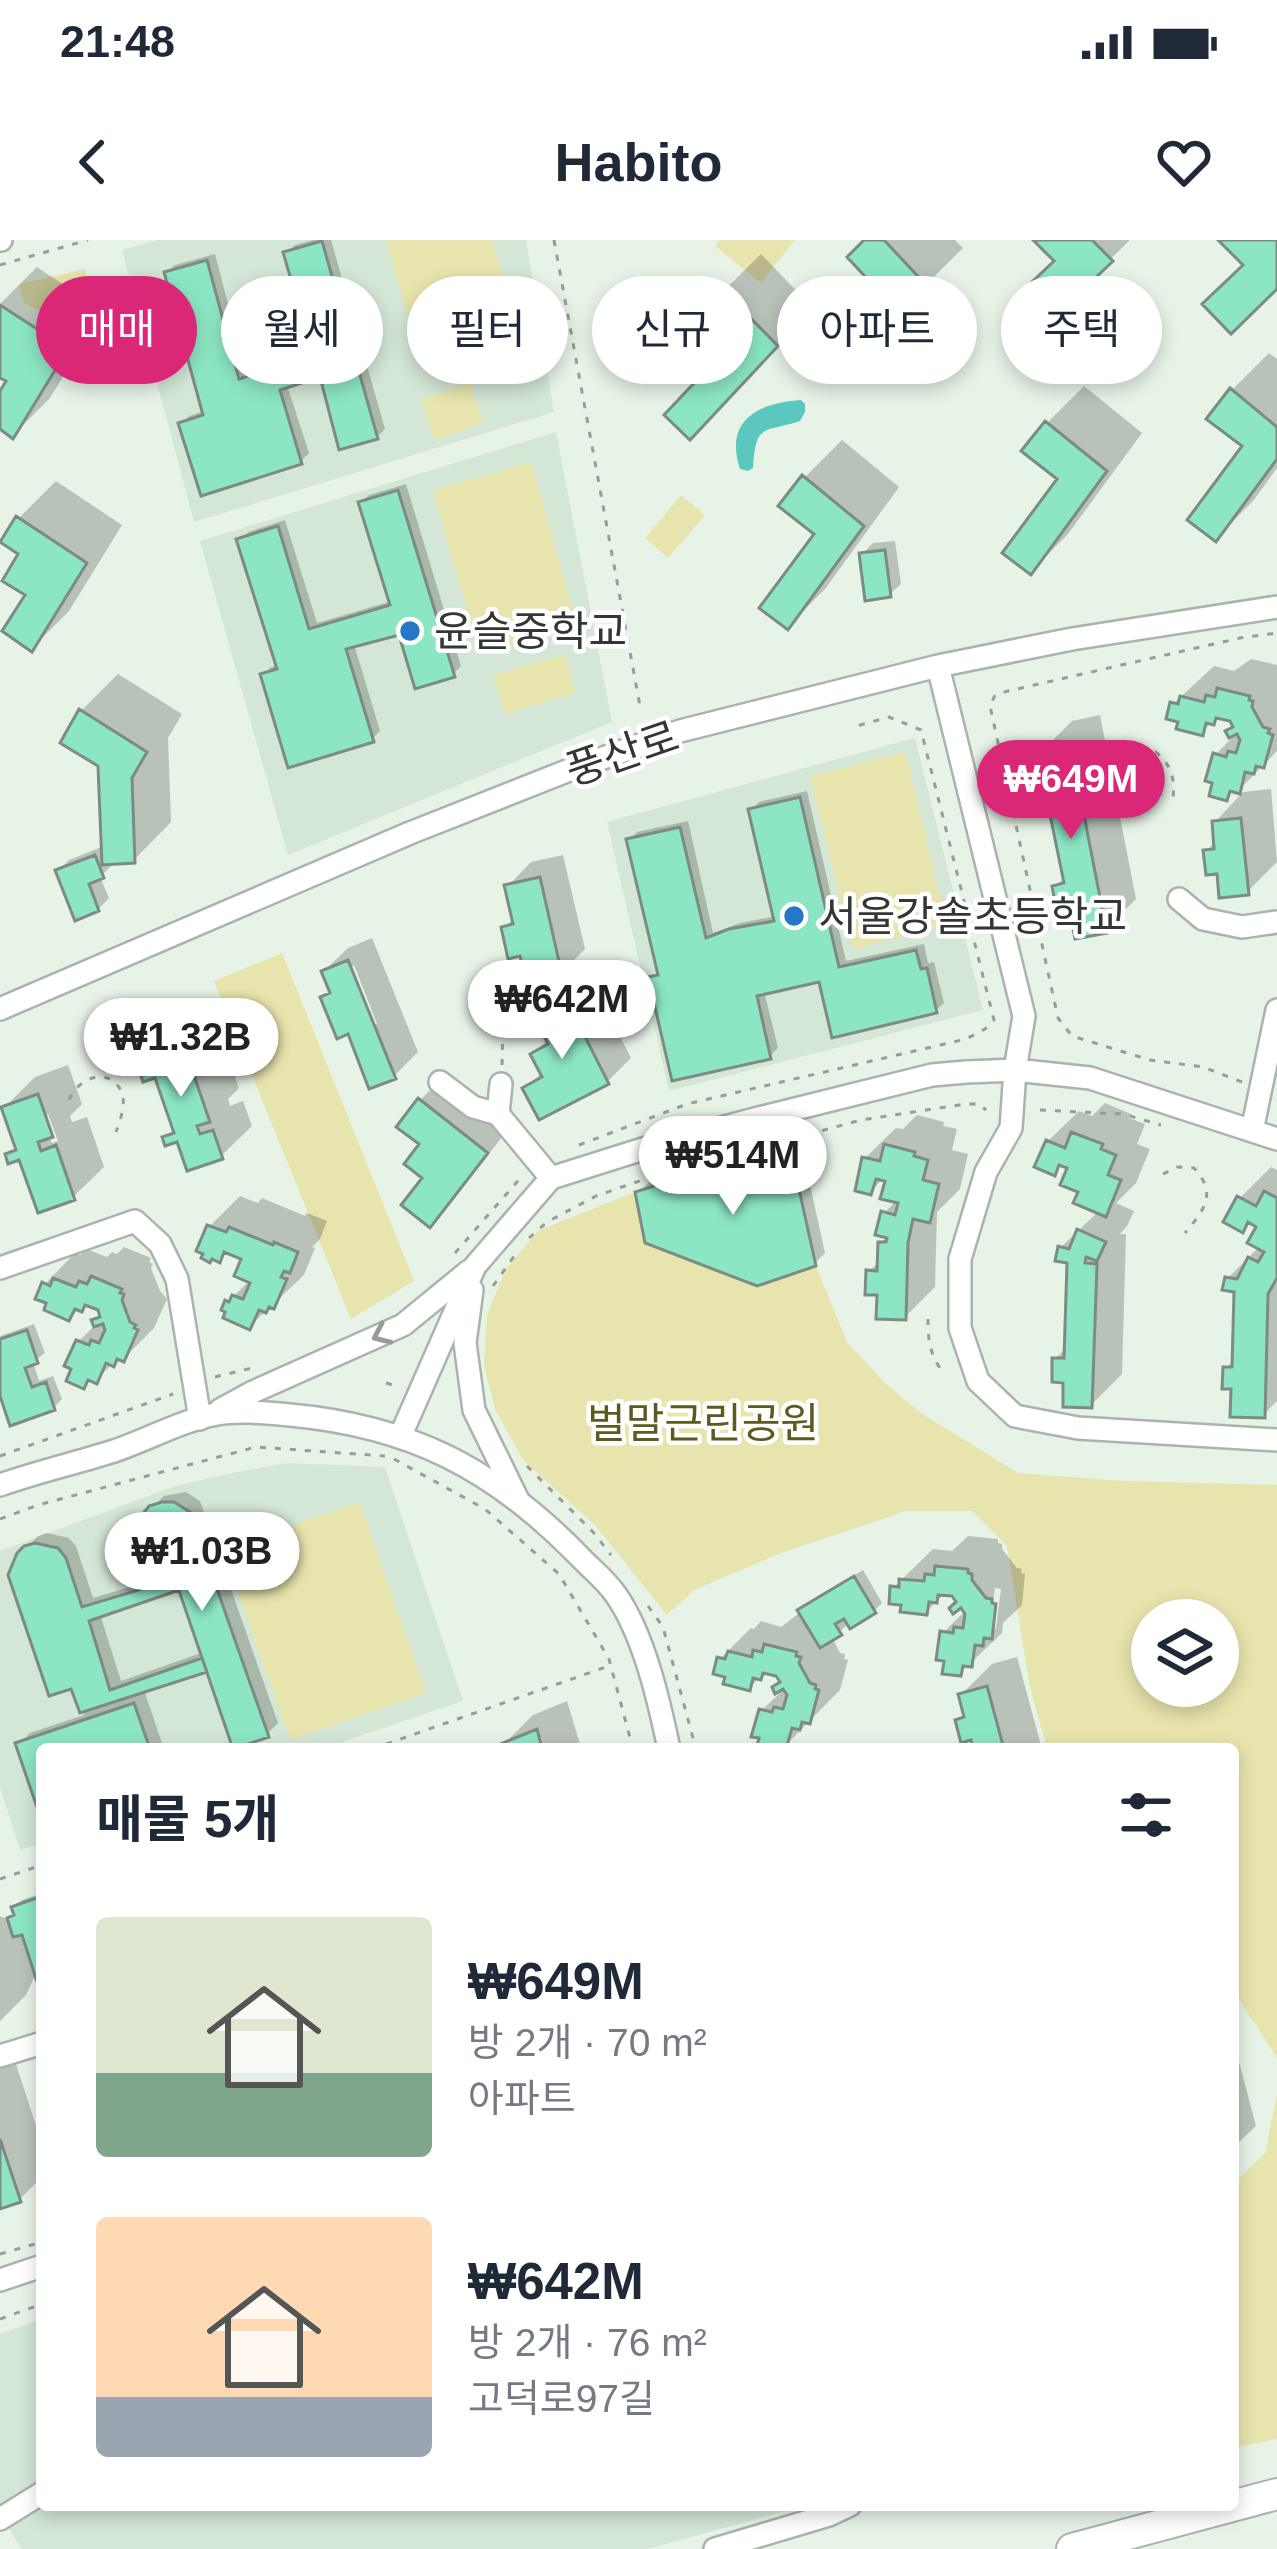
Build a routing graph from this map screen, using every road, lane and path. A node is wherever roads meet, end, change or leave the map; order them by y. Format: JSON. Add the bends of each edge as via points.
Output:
{"nodes":[{"id":1,"x":88,"y":240,"type":"edge"},
{"id":2,"x":554,"y":240,"type":"edge"},
{"id":3,"x":0,"y":265,"type":"edge"},
{"id":4,"x":1277,"y":607,"type":"edge"},
{"id":5,"x":1277,"y":633,"type":"edge"},
{"id":6,"x":938,"y":666,"type":"junction"},
{"id":7,"x":640,"y":706,"type":"dead end"},
{"id":8,"x":853,"y":728,"type":"dead end"},
{"id":9,"x":1140,"y":752,"type":"dead end"},
{"id":10,"x":1173,"y":804,"type":"dead end"},
{"id":11,"x":1179,"y":899,"type":"dead end"},
{"id":12,"x":1277,"y":922,"type":"edge"},
{"id":13,"x":0,"y":1009,"type":"edge"},
{"id":14,"x":1277,"y":1010,"type":"edge"},
{"id":15,"x":503,"y":1020,"type":"dead end"},
{"id":16,"x":994,"y":1020,"type":"dead end"},
{"id":17,"x":1015,"y":1070,"type":"junction"},
{"id":18,"x":440,"y":1082,"type":"dead end"},
{"id":19,"x":502,"y":1084,"type":"joint"},
{"id":20,"x":1261,"y":1090,"type":"junction"},
{"id":21,"x":69,"y":1100,"type":"dead end"},
{"id":22,"x":986,"y":1110,"type":"dead end"},
{"id":23,"x":1040,"y":1110,"type":"dead end"},
{"id":24,"x":498,"y":1114,"type":"junction"},
{"id":25,"x":1174,"y":1129,"type":"dead end"},
{"id":26,"x":1252,"y":1131,"type":"junction"},
{"id":27,"x":116,"y":1132,"type":"dead end"},
{"id":28,"x":1277,"y":1138,"type":"edge"},
{"id":29,"x":1162,"y":1174,"type":"dead end"},
{"id":30,"x":551,"y":1178,"type":"junction"},
{"id":31,"x":1185,"y":1233,"type":"dead end"},
{"id":32,"x":475,"y":1266,"type":"junction"},
{"id":33,"x":0,"y":1268,"type":"edge"},
{"id":34,"x":489,"y":1296,"type":"dead end"},
{"id":35,"x":928,"y":1319,"type":"dead end"},
{"id":36,"x":944,"y":1374,"type":"dead end"},
{"id":37,"x":207,"y":1416,"type":"junction"},
{"id":38,"x":400,"y":1437,"type":"junction"},
{"id":39,"x":1277,"y":1440,"type":"edge"},
{"id":40,"x":0,"y":1485,"type":"edge"},
{"id":41,"x":519,"y":1502,"type":"junction"},
{"id":42,"x":0,"y":1519,"type":"edge"},
{"id":43,"x":606,"y":1667,"type":"dead end"},
{"id":44,"x":389,"y":1743,"type":"edge"},
{"id":45,"x":630,"y":1743,"type":"edge"},
{"id":46,"x":667,"y":1743,"type":"edge"},
{"id":47,"x":36,"y":1866,"type":"edge"},
{"id":48,"x":0,"y":1879,"type":"edge"},
{"id":49,"x":36,"y":2045,"type":"edge"},
{"id":50,"x":0,"y":2056,"type":"edge"},
{"id":51,"x":36,"y":2244,"type":"edge"},
{"id":52,"x":0,"y":2254,"type":"edge"},
{"id":53,"x":36,"y":2268,"type":"edge"},
{"id":54,"x":0,"y":2280,"type":"edge"},
{"id":55,"x":36,"y":2306,"type":"edge"},
{"id":56,"x":0,"y":2319,"type":"edge"},
{"id":57,"x":1277,"y":2494,"type":"edge"},
{"id":58,"x":36,"y":2497,"type":"edge"},
{"id":59,"x":1239,"y":2504,"type":"edge"},
{"id":60,"x":839,"y":2511,"type":"edge"},
{"id":61,"x":1214,"y":2511,"type":"edge"},
{"id":62,"x":0,"y":2519,"type":"edge"},
{"id":63,"x":715,"y":2549,"type":"edge"},
{"id":64,"x":1072,"y":2549,"type":"edge"}],
"edges":[{"from":1,"to":3,"type":"path"},
{"from":2,"to":7,"type":"path"},
{"from":4,"to":6,"type":"street","name":"풍산로"},
{"from":5,"to":20,"type":"path","via":[[995,694],[990,706],[1058,1018],[1072,1036],[1203,1066]]},
{"from":6,"to":13,"type":"street","name":"풍산로","via":[[680,730],[572,769]]},
{"from":6,"to":17,"type":"street","via":[[1024,1016]]},
{"from":8,"to":16,"type":"path","via":[[889,716],[921,730]]},
{"from":9,"to":10,"type":"path","via":[[1156,752],[1169,764]]},
{"from":11,"to":12,"type":"street","via":[[1203,919],[1242,927]]},
{"from":14,"to":20,"type":"street"},
{"from":15,"to":19,"type":"path"},
{"from":17,"to":26,"type":"street","via":[[1090,1078]]},
{"from":17,"to":30,"type":"street","via":[[932,1076]]},
{"from":17,"to":39,"type":"street","via":[[1011,1127],[986,1172],[960,1258],[960,1328],[978,1381],[1015,1417]]},
{"from":18,"to":24,"type":"street","via":[[472,1107]]},
{"from":19,"to":24,"type":"street"},
{"from":20,"to":26,"type":"street"},
{"from":21,"to":27,"type":"path","via":[[83,1079],[114,1082],[123,1095]]},
{"from":22,"to":34,"type":"path","via":[[966,1104],[861,1120],[596,1196],[523,1243]]},
{"from":23,"to":25,"type":"path","via":[[1123,1114]]},
{"from":24,"to":30,"type":"street"},
{"from":26,"to":28,"type":"street"},
{"from":29,"to":31,"type":"path","via":[[1194,1168],[1205,1180],[1202,1212]]},
{"from":30,"to":32,"type":"street"},
{"from":32,"to":37,"type":"street","one_way":true,"via":[[403,1325]]},
{"from":32,"to":38,"type":"street"},
{"from":32,"to":41,"type":"street","via":[[465,1343],[474,1410]]},
{"from":33,"to":37,"type":"street","via":[[135,1221],[160,1244],[177,1279]]},
{"from":35,"to":36,"type":"path","via":[[928,1346]]},
{"from":37,"to":38,"type":"street","via":[[328,1418]]},
{"from":37,"to":40,"type":"street"},
{"from":38,"to":41,"type":"street","via":[[466,1465]]},
{"from":41,"to":46,"type":"street","via":[[616,1594],[644,1653]]},
{"from":42,"to":45,"type":"path","via":[[256,1447],[390,1457],[485,1509],[559,1574],[609,1659]]},
{"from":43,"to":44,"type":"path"},
{"from":47,"to":48,"type":"path"},
{"from":49,"to":50,"type":"street"},
{"from":51,"to":52,"type":"path"},
{"from":53,"to":54,"type":"street"},
{"from":55,"to":56,"type":"path"},
{"from":57,"to":59,"type":"highway"},
{"from":58,"to":62,"type":"street"},
{"from":60,"to":63,"type":"street"},
{"from":61,"to":64,"type":"highway"}]}
